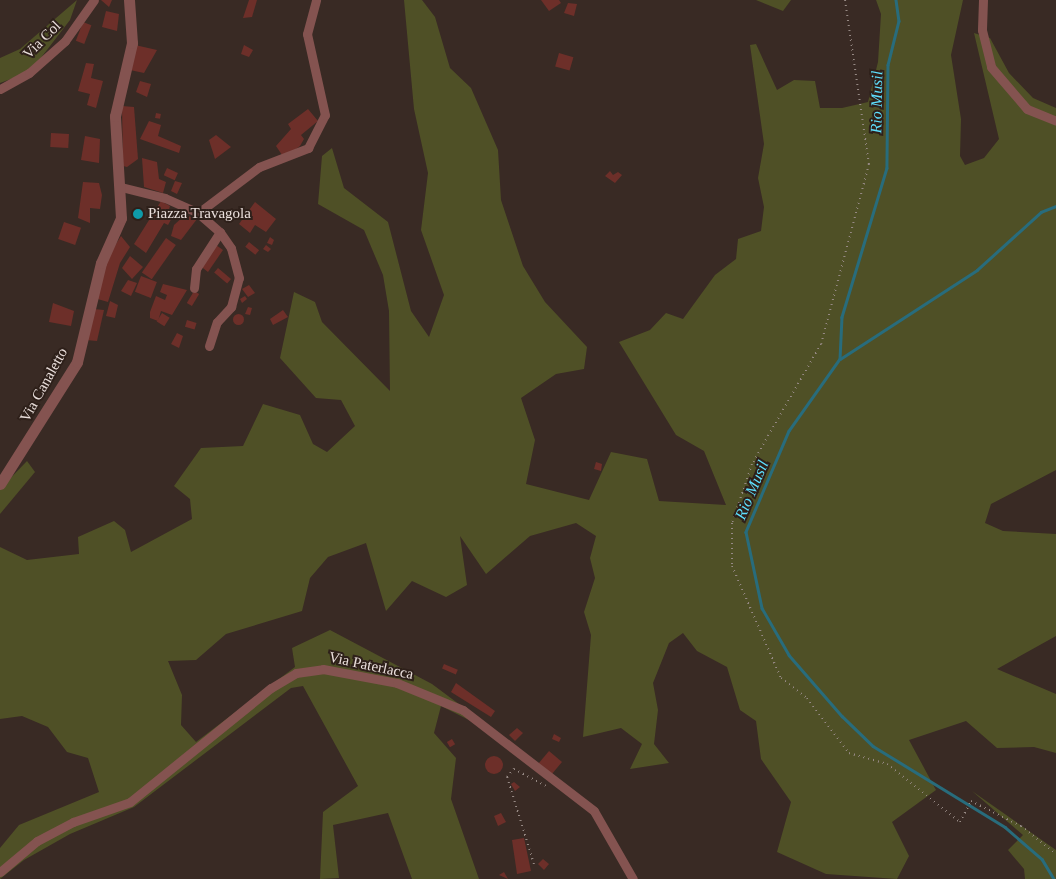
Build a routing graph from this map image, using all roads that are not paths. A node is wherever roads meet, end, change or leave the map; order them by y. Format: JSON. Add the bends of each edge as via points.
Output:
{"nodes":[{"id":1,"x":94,"y":0,"type":"edge"},
{"id":2,"x":129,"y":0,"type":"edge"},
{"id":3,"x":316,"y":0,"type":"edge"},
{"id":4,"x":983,"y":0,"type":"edge"},
{"id":5,"x":0,"y":89,"type":"edge"},
{"id":6,"x":1056,"y":121,"type":"edge"},
{"id":7,"x":121,"y":187,"type":"junction"},
{"id":8,"x":198,"y":214,"type":"junction"},
{"id":9,"x":220,"y":232,"type":"junction"},
{"id":10,"x":194,"y":288,"type":"dead end"},
{"id":11,"x":209,"y":346,"type":"dead end"},
{"id":12,"x":0,"y":484,"type":"edge"},
{"id":13,"x":0,"y":872,"type":"edge"},
{"id":14,"x":633,"y":879,"type":"edge"}],
"edges":[{"from":1,"to":5,"type":"street","name":"Via Col","via":[[65,41],[28,73]]},
{"from":2,"to":7,"type":"street","name":"Via Canaletto","via":[[132,43],[115,116]]},
{"from":3,"to":8,"type":"street","via":[[306,34],[325,115],[308,148],[259,167]]},
{"from":4,"to":6,"type":"street","via":[[982,30],[991,67],[1027,109]]},
{"from":7,"to":8,"type":"street","via":[[165,198]]},
{"from":7,"to":12,"type":"street","name":"Via Canaletto","via":[[121,218],[101,263],[77,362]]},
{"from":8,"to":9,"type":"street"},
{"from":9,"to":10,"type":"street","via":[[196,270]]},
{"from":9,"to":11,"type":"street","via":[[237,265],[237,292],[217,322]]},
{"from":13,"to":14,"type":"street","name":"Via Paterlacca","via":[[38,841],[72,822],[130,802],[244,708],[296,673],[311,669],[397,683],[463,710],[604,823]]}]}
